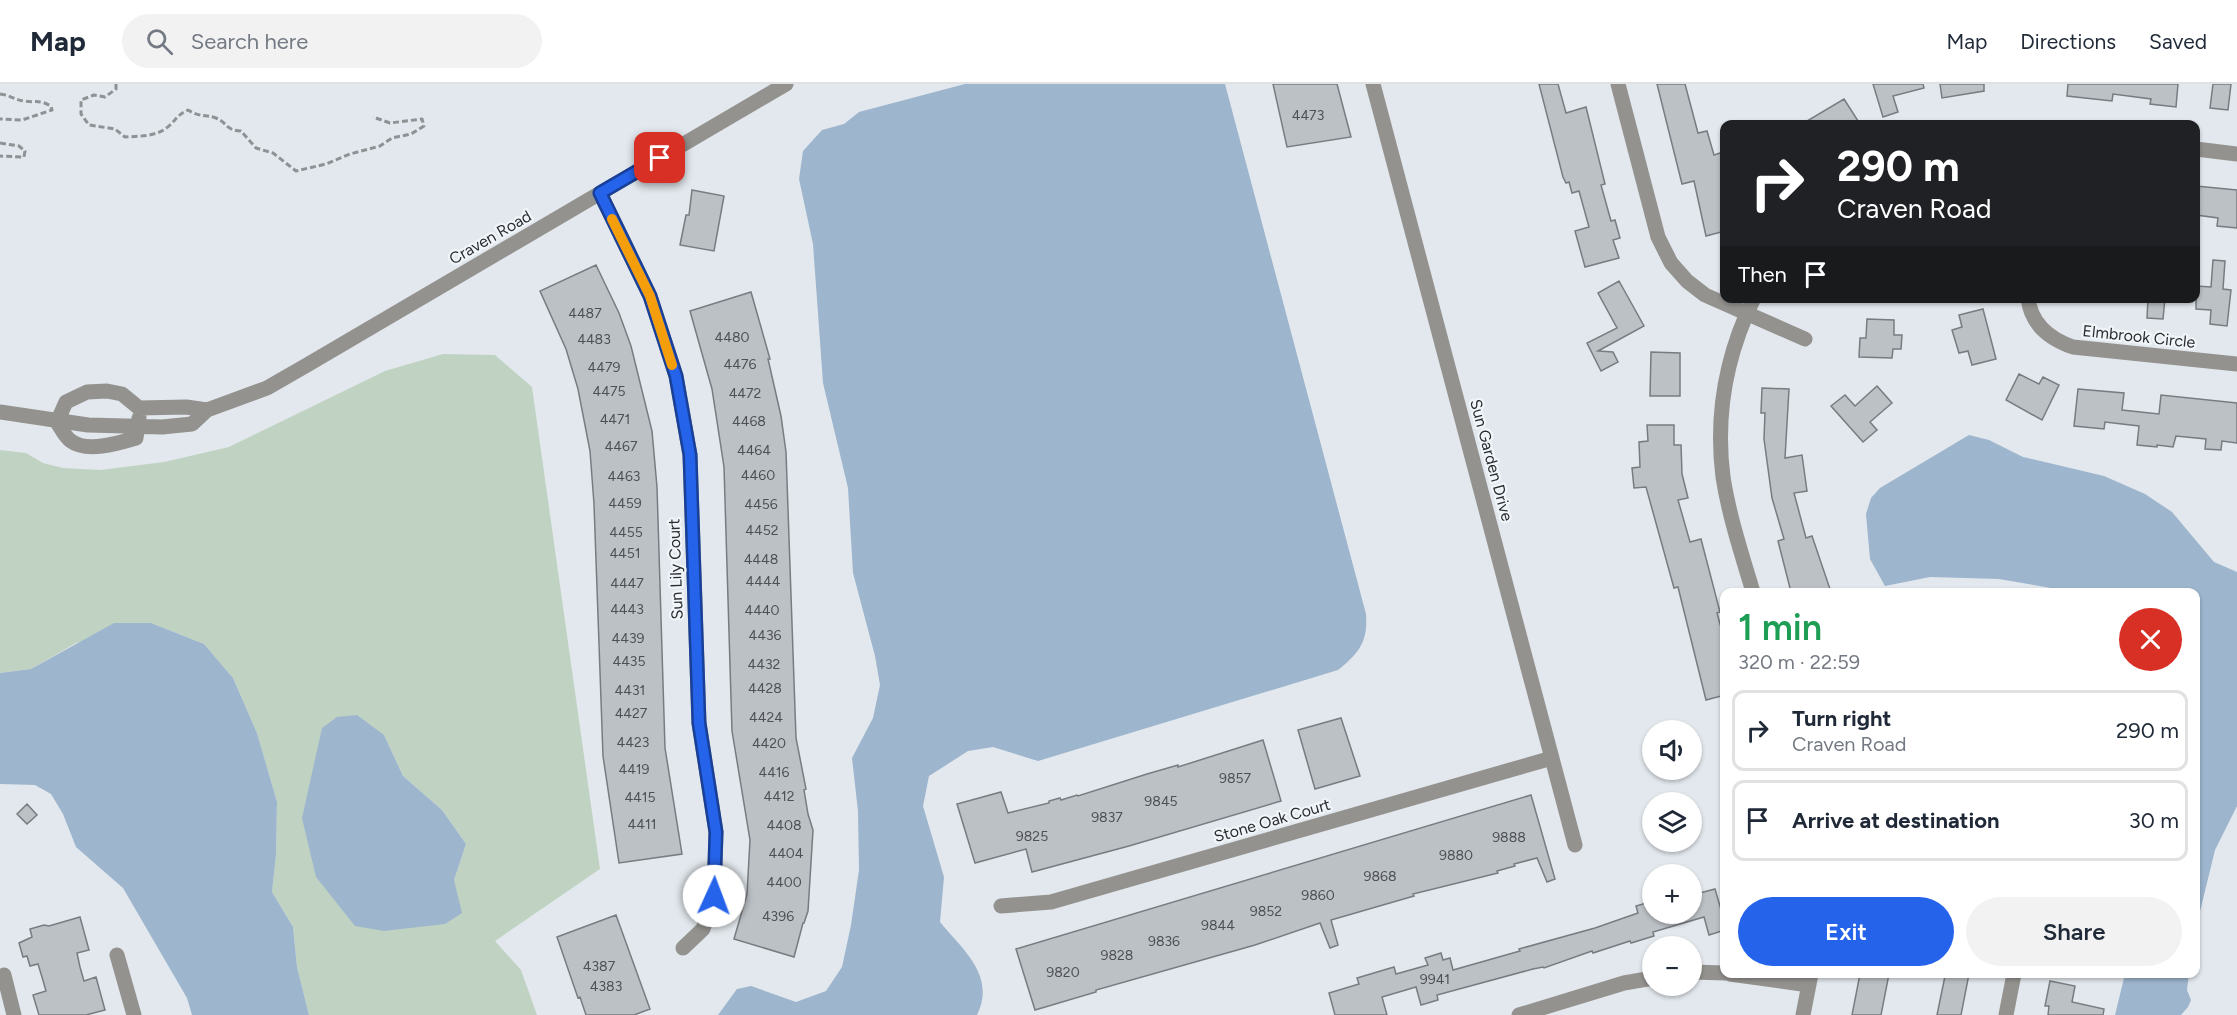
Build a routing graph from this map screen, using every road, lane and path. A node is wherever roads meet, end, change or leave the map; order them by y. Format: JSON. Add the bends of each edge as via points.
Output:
{"nodes":[{"id":1,"x":116,"y":84,"type":"edge"},
{"id":2,"x":786,"y":84,"type":"edge"},
{"id":3,"x":1373,"y":84,"type":"edge"},
{"id":4,"x":1617,"y":84,"type":"edge"},
{"id":5,"x":0,"y":94,"type":"edge"},
{"id":6,"x":373,"y":117,"type":"dead end"},
{"id":7,"x":0,"y":119,"type":"edge"},
{"id":8,"x":0,"y":143,"type":"edge"},
{"id":9,"x":2200,"y":149,"type":"edge"},
{"id":10,"x":2237,"y":154,"type":"edge"},
{"id":11,"x":0,"y":156,"type":"edge"},
{"id":12,"x":600,"y":193,"type":"junction"},
{"id":13,"x":1720,"y":303,"type":"edge"},
{"id":14,"x":1721,"y":303,"type":"edge"},
{"id":15,"x":1752,"y":303,"type":"edge"},
{"id":16,"x":2029,"y":303,"type":"edge"},
{"id":17,"x":1746,"y":315,"type":"junction"},
{"id":18,"x":1805,"y":339,"type":"dead end"},
{"id":19,"x":2237,"y":364,"type":"edge"},
{"id":20,"x":139,"y":408,"type":"junction"},
{"id":21,"x":207,"y":410,"type":"junction"},
{"id":22,"x":0,"y":412,"type":"edge"},
{"id":23,"x":57,"y":422,"type":"junction"},
{"id":24,"x":138,"y":426,"type":"junction"},
{"id":25,"x":1752,"y":588,"type":"edge"},
{"id":26,"x":1552,"y":758,"type":"junction"},
{"id":27,"x":1575,"y":846,"type":"dead end"},
{"id":28,"x":1001,"y":906,"type":"dead end"},
{"id":29,"x":683,"y":948,"type":"dead end"},
{"id":30,"x":117,"y":955,"type":"dead end"},
{"id":31,"x":1702,"y":972,"type":"edge"},
{"id":32,"x":1720,"y":973,"type":"edge"},
{"id":33,"x":4,"y":975,"type":"dead end"},
{"id":34,"x":1794,"y":978,"type":"edge"},
{"id":35,"x":2013,"y":978,"type":"edge"},
{"id":36,"x":1810,"y":979,"type":"edge"},
{"id":37,"x":1642,"y":980,"type":"edge"},
{"id":38,"x":14,"y":1015,"type":"edge"},
{"id":39,"x":134,"y":1015,"type":"edge"},
{"id":40,"x":146,"y":1015,"type":"edge"},
{"id":41,"x":1519,"y":1015,"type":"edge"},
{"id":42,"x":1803,"y":1015,"type":"edge"},
{"id":43,"x":2006,"y":1015,"type":"edge"}],
"edges":[{"from":1,"to":6,"type":"path","via":[[116,89],[105,97],[94,95],[81,100],[81,114],[89,125],[115,129],[124,137],[143,136],[158,133],[188,110],[198,117],[216,118],[242,132],[256,148],[273,153],[296,171],[380,146],[424,126],[422,119],[390,123]]},
{"from":2,"to":12,"type":"street","name":"Craven Road"},
{"from":3,"to":26,"type":"street","name":"Sun Garden Drive"},
{"from":4,"to":13,"type":"street","via":[[1658,237],[1671,263],[1687,281]]},
{"from":5,"to":7,"type":"path","via":[[24,102],[39,100],[51,106],[52,111],[22,120]]},
{"from":8,"to":11,"type":"path","via":[[25,151],[24,157]]},
{"from":9,"to":10,"type":"street"},
{"from":12,"to":21,"type":"street","name":"Craven Road","via":[[267,388]]},
{"from":12,"to":29,"type":"street","name":"Sun Lily Court","via":[[650,296],[676,376],[690,455],[699,723],[716,832],[714,896],[703,929]]},
{"from":14,"to":17,"type":"street"},
{"from":15,"to":17,"type":"street"},
{"from":16,"to":19,"type":"street","name":"Elmbrook Circle","via":[[2039,327],[2055,341],[2073,347]]},
{"from":17,"to":18,"type":"street"},
{"from":17,"to":25,"type":"street","via":[[1725,377],[1721,448],[1728,500]]},
{"from":20,"to":21,"type":"street","name":"Craven Road"},
{"from":20,"to":23,"type":"street","via":[[122,394],[87,392],[66,402]]},
{"from":20,"to":24,"type":"street"},
{"from":21,"to":24,"type":"street","name":"Craven Road","via":[[192,424]]},
{"from":22,"to":23,"type":"street","name":"Craven Road"},
{"from":23,"to":24,"type":"street","name":"Craven Road"},
{"from":23,"to":24,"type":"street","via":[[71,442],[92,447],[136,438]]},
{"from":26,"to":27,"type":"street","name":"Sun Garden Drive"},
{"from":26,"to":28,"type":"street","name":"Stone Oak Court","via":[[1051,902]]},
{"from":30,"to":39,"type":"street"},
{"from":31,"to":32,"type":"street"},
{"from":33,"to":38,"type":"street"},
{"from":34,"to":36,"type":"street"},
{"from":35,"to":43,"type":"street"},
{"from":36,"to":42,"type":"street"},
{"from":37,"to":41,"type":"street"},
{"from":39,"to":40,"type":"street"}]}
